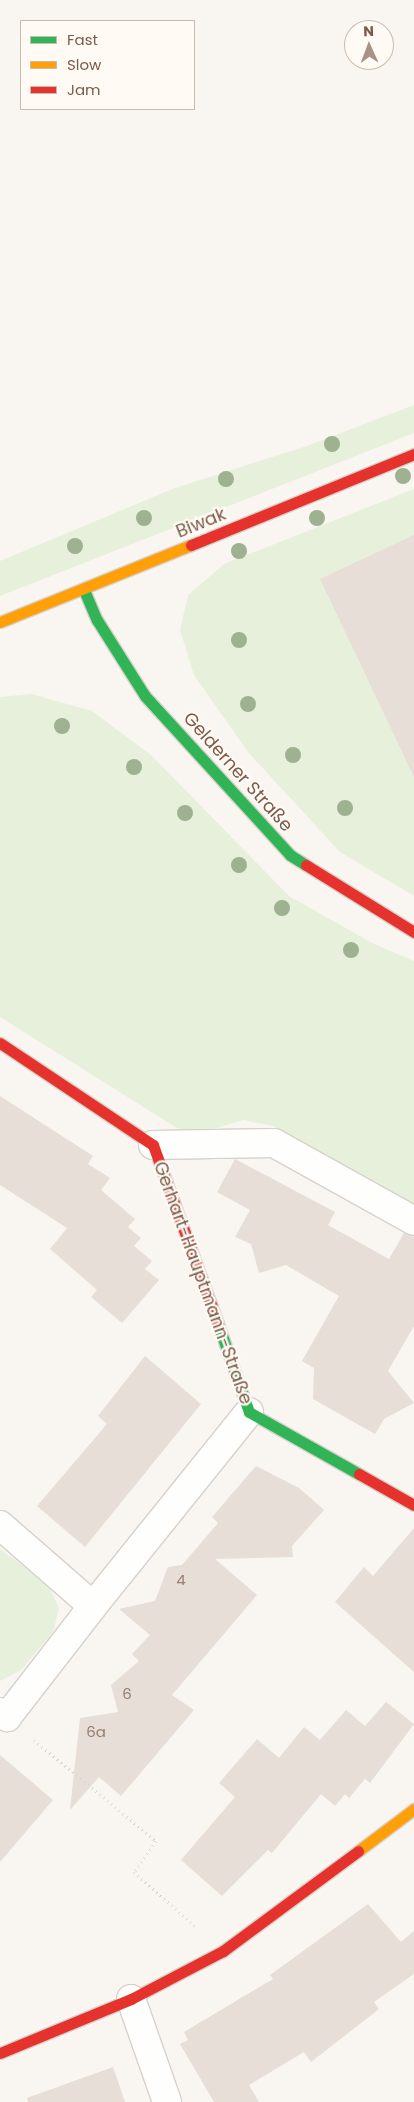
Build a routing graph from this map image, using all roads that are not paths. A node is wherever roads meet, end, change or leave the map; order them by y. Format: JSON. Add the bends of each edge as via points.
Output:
{"nodes":[{"id":1,"x":414,"y":454,"type":"edge"},
{"id":2,"x":84,"y":590,"type":"junction"},
{"id":3,"x":0,"y":622,"type":"edge"},
{"id":4,"x":414,"y":932,"type":"edge"},
{"id":5,"x":0,"y":1044,"type":"edge"},
{"id":6,"x":153,"y":1145,"type":"junction"},
{"id":7,"x":414,"y":1221,"type":"edge"},
{"id":8,"x":249,"y":1412,"type":"junction"},
{"id":9,"x":414,"y":1505,"type":"edge"},
{"id":10,"x":0,"y":1525,"type":"edge"},
{"id":11,"x":93,"y":1606,"type":"junction"},
{"id":12,"x":3,"y":1714,"type":"edge"},
{"id":13,"x":414,"y":1809,"type":"edge"},
{"id":14,"x":131,"y":1999,"type":"junction"},
{"id":15,"x":0,"y":2053,"type":"edge"},
{"id":16,"x":167,"y":2102,"type":"edge"}],
"edges":[{"from":1,"to":2,"type":"street","name":"Biwak"},
{"from":2,"to":3,"type":"street","name":"Biwak"},
{"from":2,"to":4,"type":"street","name":"Gelderner Straße","via":[[97,620],[145,696],[290,855]]},
{"from":5,"to":6,"type":"street","name":"Gerhart-Hauptmann-Straße"},
{"from":6,"to":7,"type":"street","name":"Gerhart-Hauptmann-Straße","via":[[274,1143]]},
{"from":6,"to":8,"type":"street","name":"Gerhart-Hauptmann-Straße"},
{"from":8,"to":9,"type":"street","name":"Gerhart-Hauptmann-Straße"},
{"from":8,"to":11,"type":"street"},
{"from":10,"to":11,"type":"street"},
{"from":11,"to":12,"type":"street"},
{"from":13,"to":14,"type":"street","via":[[223,1951]]},
{"from":14,"to":15,"type":"street"},
{"from":14,"to":16,"type":"street"}]}
